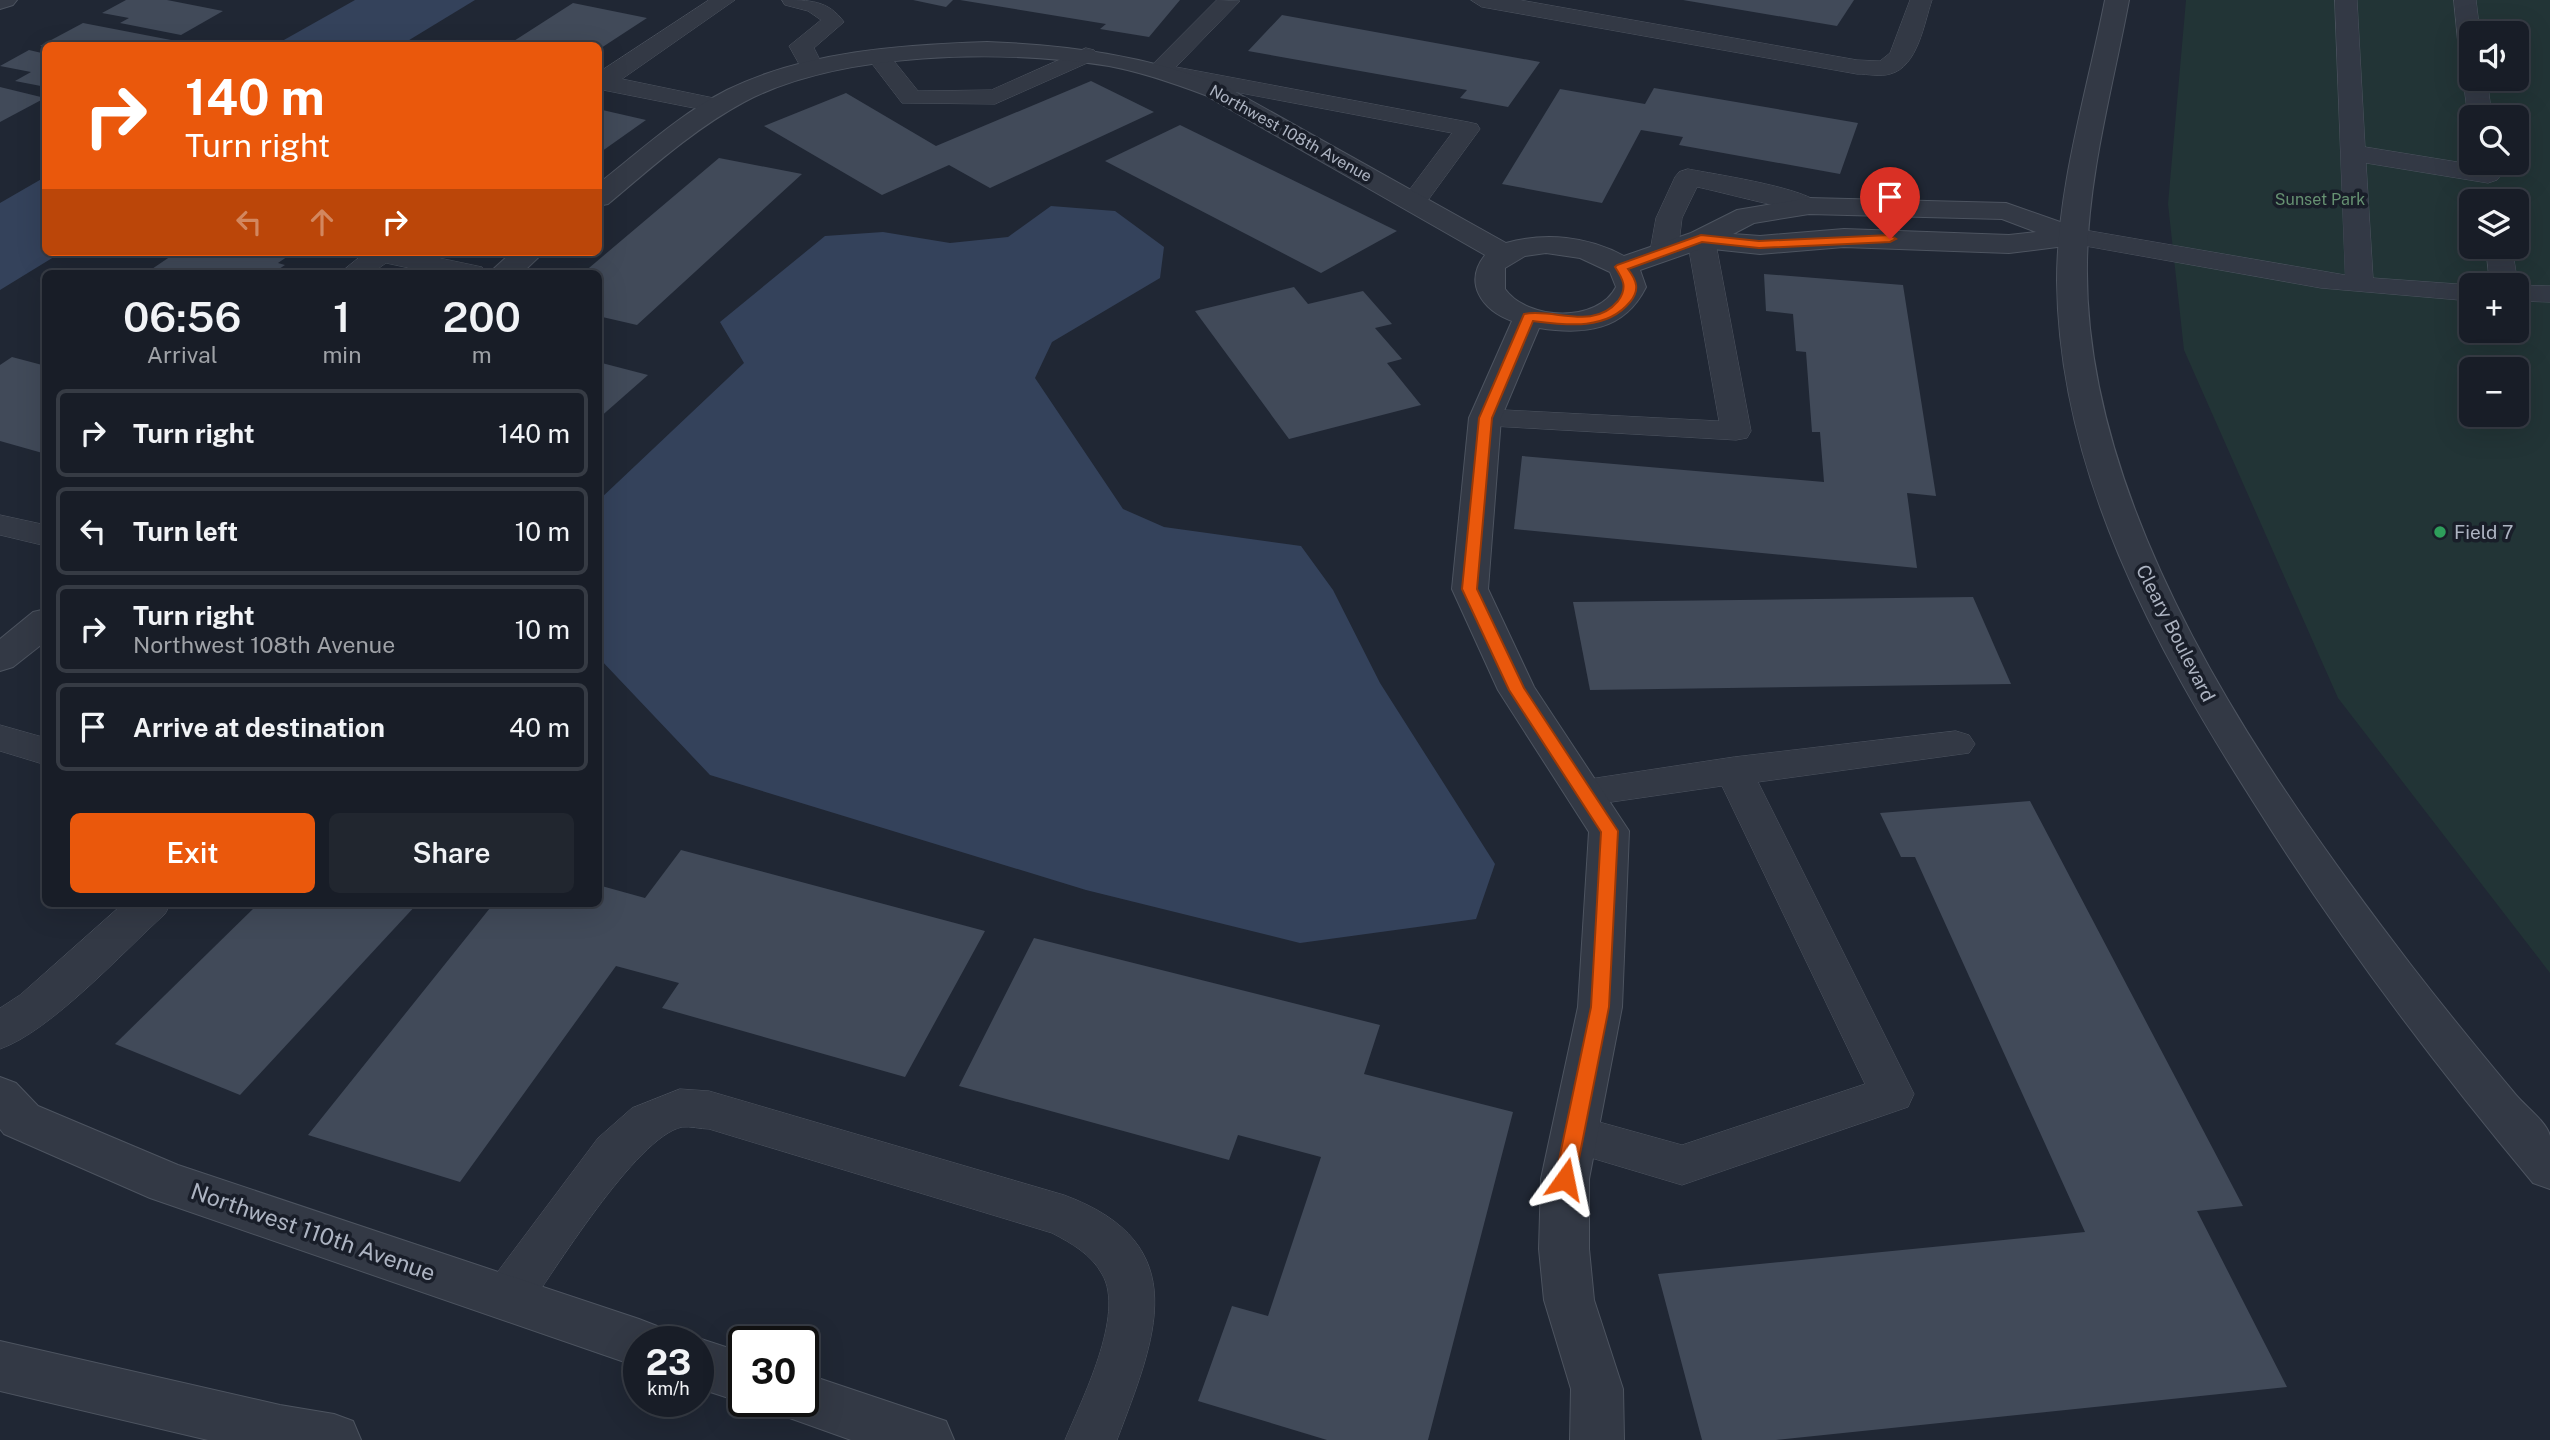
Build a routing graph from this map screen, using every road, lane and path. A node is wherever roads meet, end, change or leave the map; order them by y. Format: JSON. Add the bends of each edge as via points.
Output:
{"nodes":[{"id":1,"x":5,"y":0,"type":"edge"},
{"id":2,"x":724,"y":0,"type":"edge"},
{"id":3,"x":793,"y":0,"type":"edge"},
{"id":4,"x":1482,"y":0,"type":"edge"},
{"id":5,"x":1921,"y":0,"type":"edge"},
{"id":6,"x":2117,"y":0,"type":"edge"},
{"id":7,"x":2346,"y":0,"type":"edge"},
{"id":8,"x":2465,"y":0,"type":"edge"},
{"id":9,"x":1228,"y":1,"type":"edge"},
{"id":10,"x":0,"y":2,"type":"edge"},
{"id":11,"x":2467,"y":21,"type":"edge"},
{"id":12,"x":1086,"y":55,"type":"junction"},
{"id":13,"x":878,"y":56,"type":"junction"},
{"id":14,"x":812,"y":68,"type":"junction"},
{"id":15,"x":1159,"y":71,"type":"junction"},
{"id":16,"x":602,"y":81,"type":"edge"},
{"id":17,"x":602,"y":82,"type":"edge"},
{"id":18,"x":719,"y":107,"type":"junction"},
{"id":19,"x":2353,"y":153,"type":"junction"},
{"id":20,"x":2459,"y":166,"type":"edge"},
{"id":21,"x":602,"y":195,"type":"edge"},
{"id":22,"x":1414,"y":201,"type":"junction"},
{"id":23,"x":1809,"y":206,"type":"junction"},
{"id":24,"x":2073,"y":236,"type":"junction"},
{"id":25,"x":1701,"y":239,"type":"junction"},
{"id":26,"x":1664,"y":251,"type":"junction"},
{"id":27,"x":1504,"y":254,"type":"junction"},
{"id":28,"x":378,"y":256,"type":"edge"},
{"id":29,"x":391,"y":256,"type":"edge"},
{"id":30,"x":525,"y":256,"type":"edge"},
{"id":31,"x":1621,"y":267,"type":"junction"},
{"id":32,"x":358,"y":270,"type":"edge"},
{"id":33,"x":458,"y":270,"type":"edge"},
{"id":34,"x":508,"y":270,"type":"edge"},
{"id":35,"x":2359,"y":285,"type":"junction"},
{"id":36,"x":2459,"y":292,"type":"edge"},
{"id":37,"x":2529,"y":293,"type":"edge"},
{"id":38,"x":2550,"y":294,"type":"edge"},
{"id":39,"x":1529,"y":317,"type":"junction"},
{"id":40,"x":1485,"y":418,"type":"junction"},
{"id":41,"x":0,"y":525,"type":"edge"},
{"id":42,"x":42,"y":535,"type":"edge"},
{"id":43,"x":42,"y":624,"type":"edge"},
{"id":44,"x":0,"y":658,"type":"edge"},
{"id":45,"x":0,"y":737,"type":"edge"},
{"id":46,"x":1956,"y":744,"type":"dead end"},
{"id":47,"x":42,"y":751,"type":"edge"},
{"id":48,"x":1734,"y":771,"type":"junction"},
{"id":49,"x":1584,"y":792,"type":"junction"},
{"id":50,"x":147,"y":907,"type":"edge"},
{"id":51,"x":0,"y":1031,"type":"edge"},
{"id":52,"x":0,"y":1097,"type":"edge"},
{"id":53,"x":1574,"y":1134,"type":"junction"},
{"id":54,"x":2550,"y":1168,"type":"edge"},
{"id":55,"x":507,"y":1298,"type":"junction"},
{"id":56,"x":623,"y":1338,"type":"edge"},
{"id":57,"x":0,"y":1366,"type":"edge"},
{"id":58,"x":819,"y":1403,"type":"edge"},
{"id":59,"x":334,"y":1440,"type":"edge"},
{"id":60,"x":927,"y":1440,"type":"edge"},
{"id":61,"x":1091,"y":1440,"type":"edge"},
{"id":62,"x":1597,"y":1440,"type":"edge"}],
"edges":[{"from":1,"to":10,"type":"street"},
{"from":2,"to":16,"type":"lane"},
{"from":3,"to":14,"type":"lane","via":[[814,4],[828,12],[833,22],[801,47]]},
{"from":4,"to":5,"type":"lane","via":[[1857,67],[1886,68],[1901,56]]},
{"from":6,"to":24,"type":"street","name":"Cleary Boulevard"},
{"from":7,"to":19,"type":"lane"},
{"from":8,"to":11,"type":"lane"},
{"from":9,"to":15,"type":"lane"},
{"from":12,"to":13,"type":"street","name":"Northwest 108th Avenue","via":[[988,49]]},
{"from":12,"to":13,"type":"lane","via":[[995,97],[911,98]]},
{"from":12,"to":15,"type":"street","name":"Northwest 108th Avenue"},
{"from":13,"to":14,"type":"street","name":"Northwest 108th Avenue"},
{"from":14,"to":18,"type":"street","name":"Northwest 108th Avenue","via":[[757,87]]},
{"from":15,"to":22,"type":"street","name":"Northwest 108th Avenue","via":[[1213,89]]},
{"from":15,"to":22,"type":"lane","via":[[1468,129]]},
{"from":17,"to":18,"type":"lane"},
{"from":18,"to":21,"type":"street","name":"Northwest 108th Avenue"},
{"from":19,"to":20,"type":"lane"},
{"from":19,"to":35,"type":"lane"},
{"from":22,"to":27,"type":"street","name":"Northwest 108th Avenue"},
{"from":23,"to":24,"type":"street","via":[[2006,211]]},
{"from":23,"to":25,"type":"street","via":[[1747,216]]},
{"from":23,"to":26,"type":"lane","via":[[1688,177],[1669,218]]},
{"from":24,"to":25,"type":"street","via":[[2009,244],[1844,238],[1759,245]]},
{"from":24,"to":35,"type":"lane"},
{"from":24,"to":54,"type":"street","name":"Cleary Boulevard","via":[[2078,368],[2120,519],[2163,615],[2208,698],[2368,945]]},
{"from":25,"to":26,"type":"street"},
{"from":25,"to":40,"type":"lane","via":[[1736,431]]},
{"from":26,"to":31,"type":"street"},
{"from":27,"to":31,"type":"street","via":[[1546,244],[1571,246],[1605,256]]},
{"from":27,"to":39,"type":"street","via":[[1491,265],[1486,282],[1492,296]]},
{"from":28,"to":32,"type":"lane"},
{"from":29,"to":33,"type":"lane"},
{"from":30,"to":34,"type":"street"},
{"from":31,"to":39,"type":"street","via":[[1630,281],[1630,294],[1617,309],[1574,322]]},
{"from":35,"to":36,"type":"lane"},
{"from":37,"to":38,"type":"lane"},
{"from":39,"to":40,"type":"street"},
{"from":40,"to":49,"type":"street","via":[[1470,589],[1517,690]]},
{"from":41,"to":42,"type":"lane"},
{"from":43,"to":44,"type":"street"},
{"from":45,"to":47,"type":"lane"},
{"from":46,"to":48,"type":"lane"},
{"from":48,"to":49,"type":"lane"},
{"from":48,"to":53,"type":"lane","via":[[1892,1094],[1682,1165]]},
{"from":49,"to":53,"type":"street","via":[[1609,831],[1600,1007]]},
{"from":50,"to":51,"type":"lane","via":[[35,1007]]},
{"from":52,"to":55,"type":"street","name":"Northwest 110th Avenue","via":[[21,1120],[167,1183]]},
{"from":53,"to":62,"type":"street","via":[[1565,1179],[1564,1249],[1569,1300],[1597,1389]]},
{"from":55,"to":56,"type":"street","name":"Northwest 110th Avenue"},
{"from":55,"to":61,"type":"lane","via":[[614,1152],[648,1122],[680,1108],[709,1110],[1064,1216],[1101,1238],[1122,1262],[1132,1285],[1132,1328]]},
{"from":57,"to":59,"type":"street"},
{"from":58,"to":60,"type":"street"}]}
